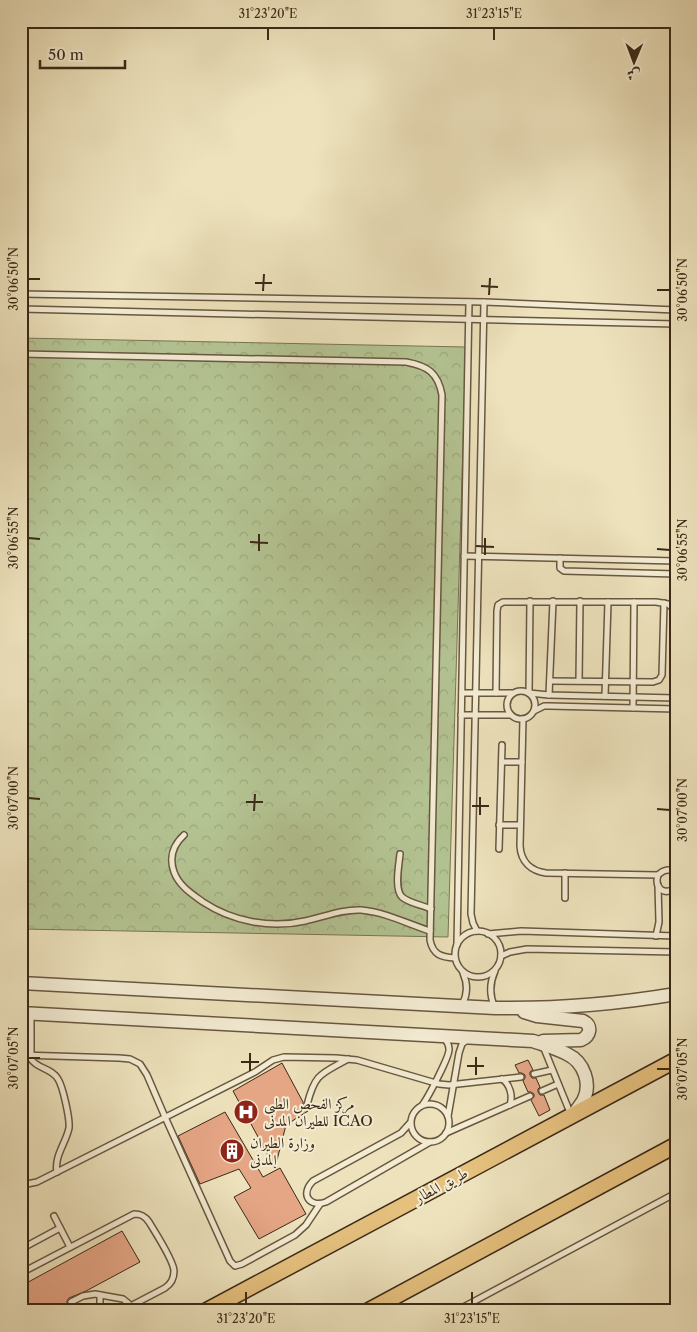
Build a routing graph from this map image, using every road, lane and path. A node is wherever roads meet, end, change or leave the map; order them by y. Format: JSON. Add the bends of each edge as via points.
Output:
{"nodes":[{"id":1,"x":21,"y":294,"type":"edge"},
{"id":2,"x":469,"y":302,"type":"junction"},
{"id":3,"x":484,"y":302,"type":"junction"},
{"id":4,"x":21,"y":309,"type":"edge"},
{"id":5,"x":676,"y":310,"type":"edge"},
{"id":6,"x":468,"y":320,"type":"junction"},
{"id":7,"x":483,"y":320,"type":"junction"},
{"id":8,"x":676,"y":324,"type":"edge"},
{"id":9,"x":21,"y":354,"type":"edge"},
{"id":10,"x":464,"y":556,"type":"junction"},
{"id":11,"x":478,"y":556,"type":"junction"},
{"id":12,"x":560,"y":558,"type":"junction"},
{"id":13,"x":676,"y":561,"type":"edge"},
{"id":14,"x":676,"y":574,"type":"edge"},
{"id":15,"x":530,"y":601,"type":"junction"},
{"id":16,"x":553,"y":601,"type":"junction"},
{"id":17,"x":580,"y":602,"type":"junction"},
{"id":18,"x":608,"y":602,"type":"junction"},
{"id":19,"x":634,"y":602,"type":"junction"},
{"id":20,"x":664,"y":603,"type":"junction"},
{"id":21,"x":676,"y":611,"type":"edge"},
{"id":22,"x":550,"y":681,"type":"junction"},
{"id":23,"x":579,"y":681,"type":"junction"},
{"id":24,"x":605,"y":682,"type":"junction"},
{"id":25,"x":634,"y":682,"type":"junction"},
{"id":26,"x":462,"y":693,"type":"junction"},
{"id":27,"x":476,"y":693,"type":"junction"},
{"id":28,"x":496,"y":693,"type":"junction"},
{"id":29,"x":512,"y":693,"type":"junction"},
{"id":30,"x":529,"y":693,"type":"junction"},
{"id":31,"x":549,"y":695,"type":"junction"},
{"id":32,"x":604,"y":696,"type":"junction"},
{"id":33,"x":634,"y":697,"type":"junction"},
{"id":34,"x":676,"y":698,"type":"edge"},
{"id":35,"x":633,"y":708,"type":"junction"},
{"id":36,"x":676,"y":709,"type":"edge"},
{"id":37,"x":534,"y":711,"type":"junction"},
{"id":38,"x":461,"y":715,"type":"junction"},
{"id":39,"x":475,"y":715,"type":"junction"},
{"id":40,"x":511,"y":715,"type":"junction"},
{"id":41,"x":523,"y":719,"type":"junction"},
{"id":42,"x":502,"y":745,"type":"dead end"},
{"id":43,"x":502,"y":762,"type":"junction"},
{"id":44,"x":522,"y":762,"type":"junction"},
{"id":45,"x":500,"y":825,"type":"junction"},
{"id":46,"x":520,"y":825,"type":"junction"},
{"id":47,"x":184,"y":835,"type":"dead end"},
{"id":48,"x":499,"y":849,"type":"dead end"},
{"id":49,"x":400,"y":854,"type":"dead end"},
{"id":50,"x":565,"y":873,"type":"junction"},
{"id":51,"x":676,"y":874,"type":"edge"},
{"id":52,"x":658,"y":875,"type":"junction"},
{"id":53,"x":658,"y":885,"type":"junction"},
{"id":54,"x":676,"y":888,"type":"edge"},
{"id":55,"x":565,"y":898,"type":"dead end"},
{"id":56,"x":431,"y":909,"type":"junction"},
{"id":57,"x":430,"y":931,"type":"junction"},
{"id":58,"x":478,"y":931,"type":"junction"},
{"id":59,"x":488,"y":934,"type":"junction"},
{"id":60,"x":656,"y":936,"type":"junction"},
{"id":61,"x":676,"y":936,"type":"edge"},
{"id":62,"x":457,"y":945,"type":"junction"},
{"id":63,"x":676,"y":952,"type":"edge"},
{"id":64,"x":501,"y":956,"type":"junction"},
{"id":65,"x":455,"y":958,"type":"junction"},
{"id":66,"x":495,"y":969,"type":"junction"},
{"id":67,"x":461,"y":970,"type":"junction"},
{"id":68,"x":21,"y":983,"type":"edge"},
{"id":69,"x":676,"y":994,"type":"edge"},
{"id":70,"x":461,"y":1006,"type":"junction"},
{"id":71,"x":496,"y":1008,"type":"junction"},
{"id":72,"x":516,"y":1008,"type":"junction"},
{"id":73,"x":26,"y":1014,"type":"edge"},
{"id":74,"x":442,"y":1036,"type":"junction"},
{"id":75,"x":469,"y":1038,"type":"junction"},
{"id":76,"x":538,"y":1043,"type":"junction"},
{"id":77,"x":21,"y":1055,"type":"edge"},
{"id":78,"x":31,"y":1056,"type":"junction"},
{"id":79,"x":348,"y":1059,"type":"junction"},
{"id":80,"x":676,"y":1060,"type":"edge"},
{"id":81,"x":552,"y":1070,"type":"junction"},
{"id":82,"x":534,"y":1074,"type":"dead end"},
{"id":83,"x":521,"y":1077,"type":"dead end"},
{"id":84,"x":502,"y":1079,"type":"junction"},
{"id":85,"x":435,"y":1082,"type":"junction"},
{"id":86,"x":558,"y":1084,"type":"junction"},
{"id":87,"x":454,"y":1085,"type":"junction"},
{"id":88,"x":542,"y":1091,"type":"dead end"},
{"id":89,"x":530,"y":1096,"type":"dead end"},
{"id":90,"x":423,"y":1104,"type":"junction"},
{"id":91,"x":307,"y":1105,"type":"dead end"},
{"id":92,"x":510,"y":1105,"type":"junction"},
{"id":93,"x":572,"y":1115,"type":"junction"},
{"id":94,"x":448,"y":1116,"type":"junction"},
{"id":95,"x":165,"y":1117,"type":"junction"},
{"id":96,"x":410,"y":1123,"type":"junction"},
{"id":97,"x":446,"y":1134,"type":"junction"},
{"id":98,"x":430,"y":1142,"type":"junction"},
{"id":99,"x":676,"y":1144,"type":"edge"},
{"id":100,"x":57,"y":1172,"type":"junction"},
{"id":101,"x":21,"y":1182,"type":"edge"},
{"id":102,"x":676,"y":1192,"type":"edge"},
{"id":103,"x":320,"y":1204,"type":"junction"},
{"id":104,"x":54,"y":1216,"type":"dead end"},
{"id":105,"x":60,"y":1228,"type":"junction"},
{"id":106,"x":70,"y":1247,"type":"junction"},
{"id":107,"x":21,"y":1249,"type":"edge"},
{"id":108,"x":21,"y":1273,"type":"edge"},
{"id":109,"x":100,"y":1295,"type":"junction"},
{"id":110,"x":71,"y":1302,"type":"dead end"},
{"id":111,"x":130,"y":1306,"type":"junction"},
{"id":112,"x":100,"y":1311,"type":"edge"},
{"id":113,"x":121,"y":1311,"type":"edge"},
{"id":114,"x":206,"y":1311,"type":"edge"},
{"id":115,"x":368,"y":1311,"type":"edge"},
{"id":116,"x":456,"y":1311,"type":"edge"}],
"edges":[{"from":1,"to":2,"type":"lane"},
{"from":2,"to":3,"type":"lane"},
{"from":2,"to":6,"type":"lane"},
{"from":3,"to":5,"type":"lane"},
{"from":3,"to":7,"type":"lane"},
{"from":4,"to":6,"type":"lane"},
{"from":6,"to":7,"type":"lane"},
{"from":6,"to":10,"type":"lane"},
{"from":7,"to":8,"type":"lane"},
{"from":7,"to":11,"type":"lane"},
{"from":9,"to":56,"type":"lane","via":[[406,362],[428,368],[435,376],[442,395]]},
{"from":10,"to":11,"type":"lane"},
{"from":10,"to":26,"type":"lane"},
{"from":11,"to":12,"type":"lane"},
{"from":11,"to":27,"type":"lane"},
{"from":12,"to":13,"type":"lane"},
{"from":12,"to":14,"type":"lane","via":[[560,568],[564,571]]},
{"from":15,"to":16,"type":"lane"},
{"from":15,"to":28,"type":"lane","via":[[506,601],[497,608]]},
{"from":15,"to":30,"type":"lane"},
{"from":16,"to":17,"type":"lane"},
{"from":16,"to":22,"type":"lane"},
{"from":17,"to":18,"type":"lane"},
{"from":17,"to":23,"type":"lane"},
{"from":18,"to":19,"type":"lane"},
{"from":18,"to":24,"type":"lane"},
{"from":19,"to":20,"type":"lane"},
{"from":19,"to":25,"type":"lane"},
{"from":20,"to":21,"type":"lane"},
{"from":20,"to":25,"type":"lane","via":[[661,678],[657,682]]},
{"from":22,"to":23,"type":"lane"},
{"from":22,"to":31,"type":"lane"},
{"from":23,"to":24,"type":"lane"},
{"from":24,"to":25,"type":"lane"},
{"from":24,"to":32,"type":"lane"},
{"from":25,"to":33,"type":"lane"},
{"from":26,"to":27,"type":"lane"},
{"from":26,"to":38,"type":"lane"},
{"from":27,"to":28,"type":"lane"},
{"from":27,"to":39,"type":"lane"},
{"from":28,"to":29,"type":"lane"},
{"from":29,"to":30,"type":"lane","via":[[520,690]]},
{"from":29,"to":40,"type":"lane","via":[[507,702]]},
{"from":30,"to":31,"type":"lane"},
{"from":30,"to":37,"type":"lane","via":[[534,699]]},
{"from":31,"to":32,"type":"lane"},
{"from":32,"to":33,"type":"lane"},
{"from":33,"to":34,"type":"lane"},
{"from":33,"to":35,"type":"lane"},
{"from":35,"to":36,"type":"lane"},
{"from":35,"to":37,"type":"lane","via":[[549,706]]},
{"from":37,"to":41,"type":"lane"},
{"from":38,"to":39,"type":"lane"},
{"from":38,"to":62,"type":"lane"},
{"from":39,"to":40,"type":"lane"},
{"from":39,"to":58,"type":"lane","via":[[471,914],[472,924]]},
{"from":40,"to":41,"type":"lane"},
{"from":41,"to":44,"type":"lane"},
{"from":42,"to":43,"type":"lane"},
{"from":43,"to":44,"type":"lane"},
{"from":43,"to":45,"type":"lane"},
{"from":44,"to":46,"type":"lane"},
{"from":45,"to":46,"type":"lane"},
{"from":45,"to":48,"type":"lane"},
{"from":46,"to":50,"type":"lane","via":[[520,851],[524,862],[540,872]]},
{"from":47,"to":57,"type":"lane","via":[[172,857],[176,876],[198,898],[231,916],[279,924],[361,910]]},
{"from":49,"to":56,"type":"lane","via":[[397,887],[400,894]]},
{"from":50,"to":52,"type":"lane"},
{"from":50,"to":55,"type":"lane"},
{"from":51,"to":52,"type":"lane","via":[[665,870]]},
{"from":52,"to":53,"type":"lane"},
{"from":53,"to":54,"type":"lane","via":[[667,892]]},
{"from":53,"to":60,"type":"lane"},
{"from":56,"to":57,"type":"lane"},
{"from":57,"to":65,"type":"lane","via":[[431,946],[435,952]]},
{"from":58,"to":59,"type":"lane"},
{"from":58,"to":62,"type":"lane","via":[[465,935]]},
{"from":59,"to":60,"type":"lane","via":[[520,931]]},
{"from":59,"to":64,"type":"lane","via":[[498,943]]},
{"from":60,"to":61,"type":"lane"},
{"from":62,"to":65,"type":"lane"},
{"from":63,"to":64,"type":"lane","via":[[527,949]]},
{"from":64,"to":66,"type":"lane"},
{"from":65,"to":67,"type":"lane"},
{"from":66,"to":67,"type":"lane","via":[[482,977],[467,975]]},
{"from":66,"to":71,"type":"lane","via":[[490,993]]},
{"from":67,"to":70,"type":"lane","via":[[467,988]]},
{"from":68,"to":70,"type":"street"},
{"from":69,"to":72,"type":"street","via":[[594,1005]]},
{"from":70,"to":71,"type":"street"},
{"from":71,"to":72,"type":"street"},
{"from":72,"to":76,"type":"street","via":[[537,1016],[583,1021],[590,1028],[586,1038],[581,1040]]},
{"from":73,"to":74,"type":"street"},
{"from":73,"to":78,"type":"lane"},
{"from":74,"to":75,"type":"street"},
{"from":74,"to":85,"type":"lane","via":[[449,1052]]},
{"from":75,"to":76,"type":"street"},
{"from":75,"to":87,"type":"lane","via":[[460,1049]]},
{"from":76,"to":81,"type":"lane"},
{"from":76,"to":93,"type":"street","via":[[568,1054],[583,1069],[585,1095]]},
{"from":77,"to":78,"type":"lane"},
{"from":78,"to":95,"type":"lane","via":[[130,1059],[140,1064],[148,1075]]},
{"from":78,"to":100,"type":"lane","via":[[33,1062],[58,1078],[68,1117],[69,1129],[56,1162]]},
{"from":79,"to":85,"type":"lane"},
{"from":79,"to":91,"type":"lane","via":[[319,1076],[311,1088]]},
{"from":79,"to":95,"type":"lane","via":[[278,1058]]},
{"from":80,"to":93,"type":"main road","name":"طريق المطار"},
{"from":81,"to":82,"type":"lane"},
{"from":81,"to":86,"type":"lane"},
{"from":83,"to":84,"type":"lane"},
{"from":84,"to":87,"type":"lane"},
{"from":84,"to":92,"type":"lane","via":[[512,1096]]},
{"from":85,"to":87,"type":"lane"},
{"from":85,"to":90,"type":"lane"},
{"from":86,"to":88,"type":"lane"},
{"from":86,"to":93,"type":"lane"},
{"from":87,"to":94,"type":"lane"},
{"from":89,"to":92,"type":"lane"},
{"from":90,"to":94,"type":"lane","via":[[435,1104]]},
{"from":90,"to":96,"type":"lane","via":[[414,1112]]},
{"from":92,"to":97,"type":"lane"},
{"from":93,"to":114,"type":"main road","name":"طريق المطار"},
{"from":94,"to":97,"type":"lane"},
{"from":95,"to":100,"type":"lane"},
{"from":95,"to":103,"type":"lane","via":[[235,1266],[295,1236]]},
{"from":96,"to":98,"type":"lane","via":[[419,1138]]},
{"from":96,"to":103,"type":"lane","via":[[401,1133],[313,1181],[306,1192],[308,1199]]},
{"from":97,"to":98,"type":"lane"},
{"from":98,"to":103,"type":"lane"},
{"from":99,"to":115,"type":"main road"},
{"from":100,"to":101,"type":"lane","via":[[33,1183]]},
{"from":102,"to":116,"type":"lane"},
{"from":104,"to":105,"type":"lane"},
{"from":105,"to":106,"type":"lane"},
{"from":105,"to":107,"type":"lane"},
{"from":106,"to":108,"type":"lane"},
{"from":106,"to":111,"type":"lane","via":[[134,1214],[145,1217],[171,1261],[174,1273],[165,1288]]},
{"from":109,"to":110,"type":"lane","via":[[89,1294]]},
{"from":109,"to":111,"type":"lane","via":[[123,1299]]},
{"from":109,"to":112,"type":"lane"},
{"from":111,"to":113,"type":"lane"}]}
